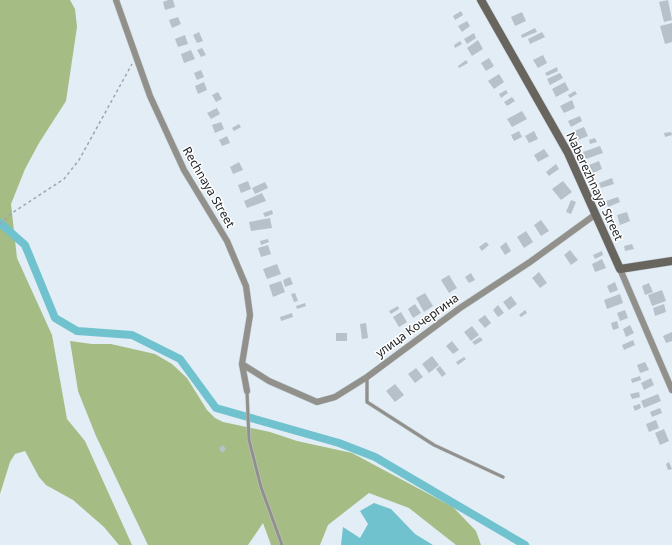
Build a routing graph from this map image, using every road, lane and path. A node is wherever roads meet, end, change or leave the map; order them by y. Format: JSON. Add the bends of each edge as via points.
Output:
{"nodes":[{"id":1,"x":116,"y":0,"type":"edge"},
{"id":2,"x":481,"y":0,"type":"edge"},
{"id":3,"x":136,"y":57,"type":"junction"},
{"id":4,"x":596,"y":214,"type":"junction"},
{"id":5,"x":0,"y":224,"type":"edge"},
{"id":6,"x":672,"y":261,"type":"edge"},
{"id":7,"x":620,"y":269,"type":"junction"},
{"id":8,"x":242,"y":364,"type":"junction"},
{"id":9,"x":367,"y":377,"type":"junction"},
{"id":10,"x":247,"y":390,"type":"joint"},
{"id":11,"x":672,"y":390,"type":"edge"},
{"id":12,"x":504,"y":476,"type":"dead end"},
{"id":13,"x":282,"y":545,"type":"edge"}],
"edges":[{"from":1,"to":3,"type":"street","name":"Rechnaya Street"},
{"from":2,"to":4,"type":"street","name":"Naberezhnaya Street","via":[[568,153]]},
{"from":3,"to":5,"type":"path","via":[[79,160],[64,179],[12,213]]},
{"from":3,"to":8,"type":"street","name":"Rechnaya Street","via":[[150,96],[184,170],[227,241],[246,286],[250,315]]},
{"from":4,"to":7,"type":"street","name":"Naberezhnaya Street"},
{"from":4,"to":9,"type":"street","name":"улица Кочергина","via":[[460,308]]},
{"from":6,"to":7,"type":"street"},
{"from":7,"to":11,"type":"street","name":"Naberezhnaya Street"},
{"from":8,"to":9,"type":"street","name":"улица Кочергина","via":[[269,381],[317,402],[335,397]]},
{"from":8,"to":10,"type":"street","name":"Rechnaya Street"},
{"from":9,"to":12,"type":"lane","via":[[367,402],[434,445]]},
{"from":10,"to":13,"type":"lane","via":[[249,440],[261,487]]}]}
